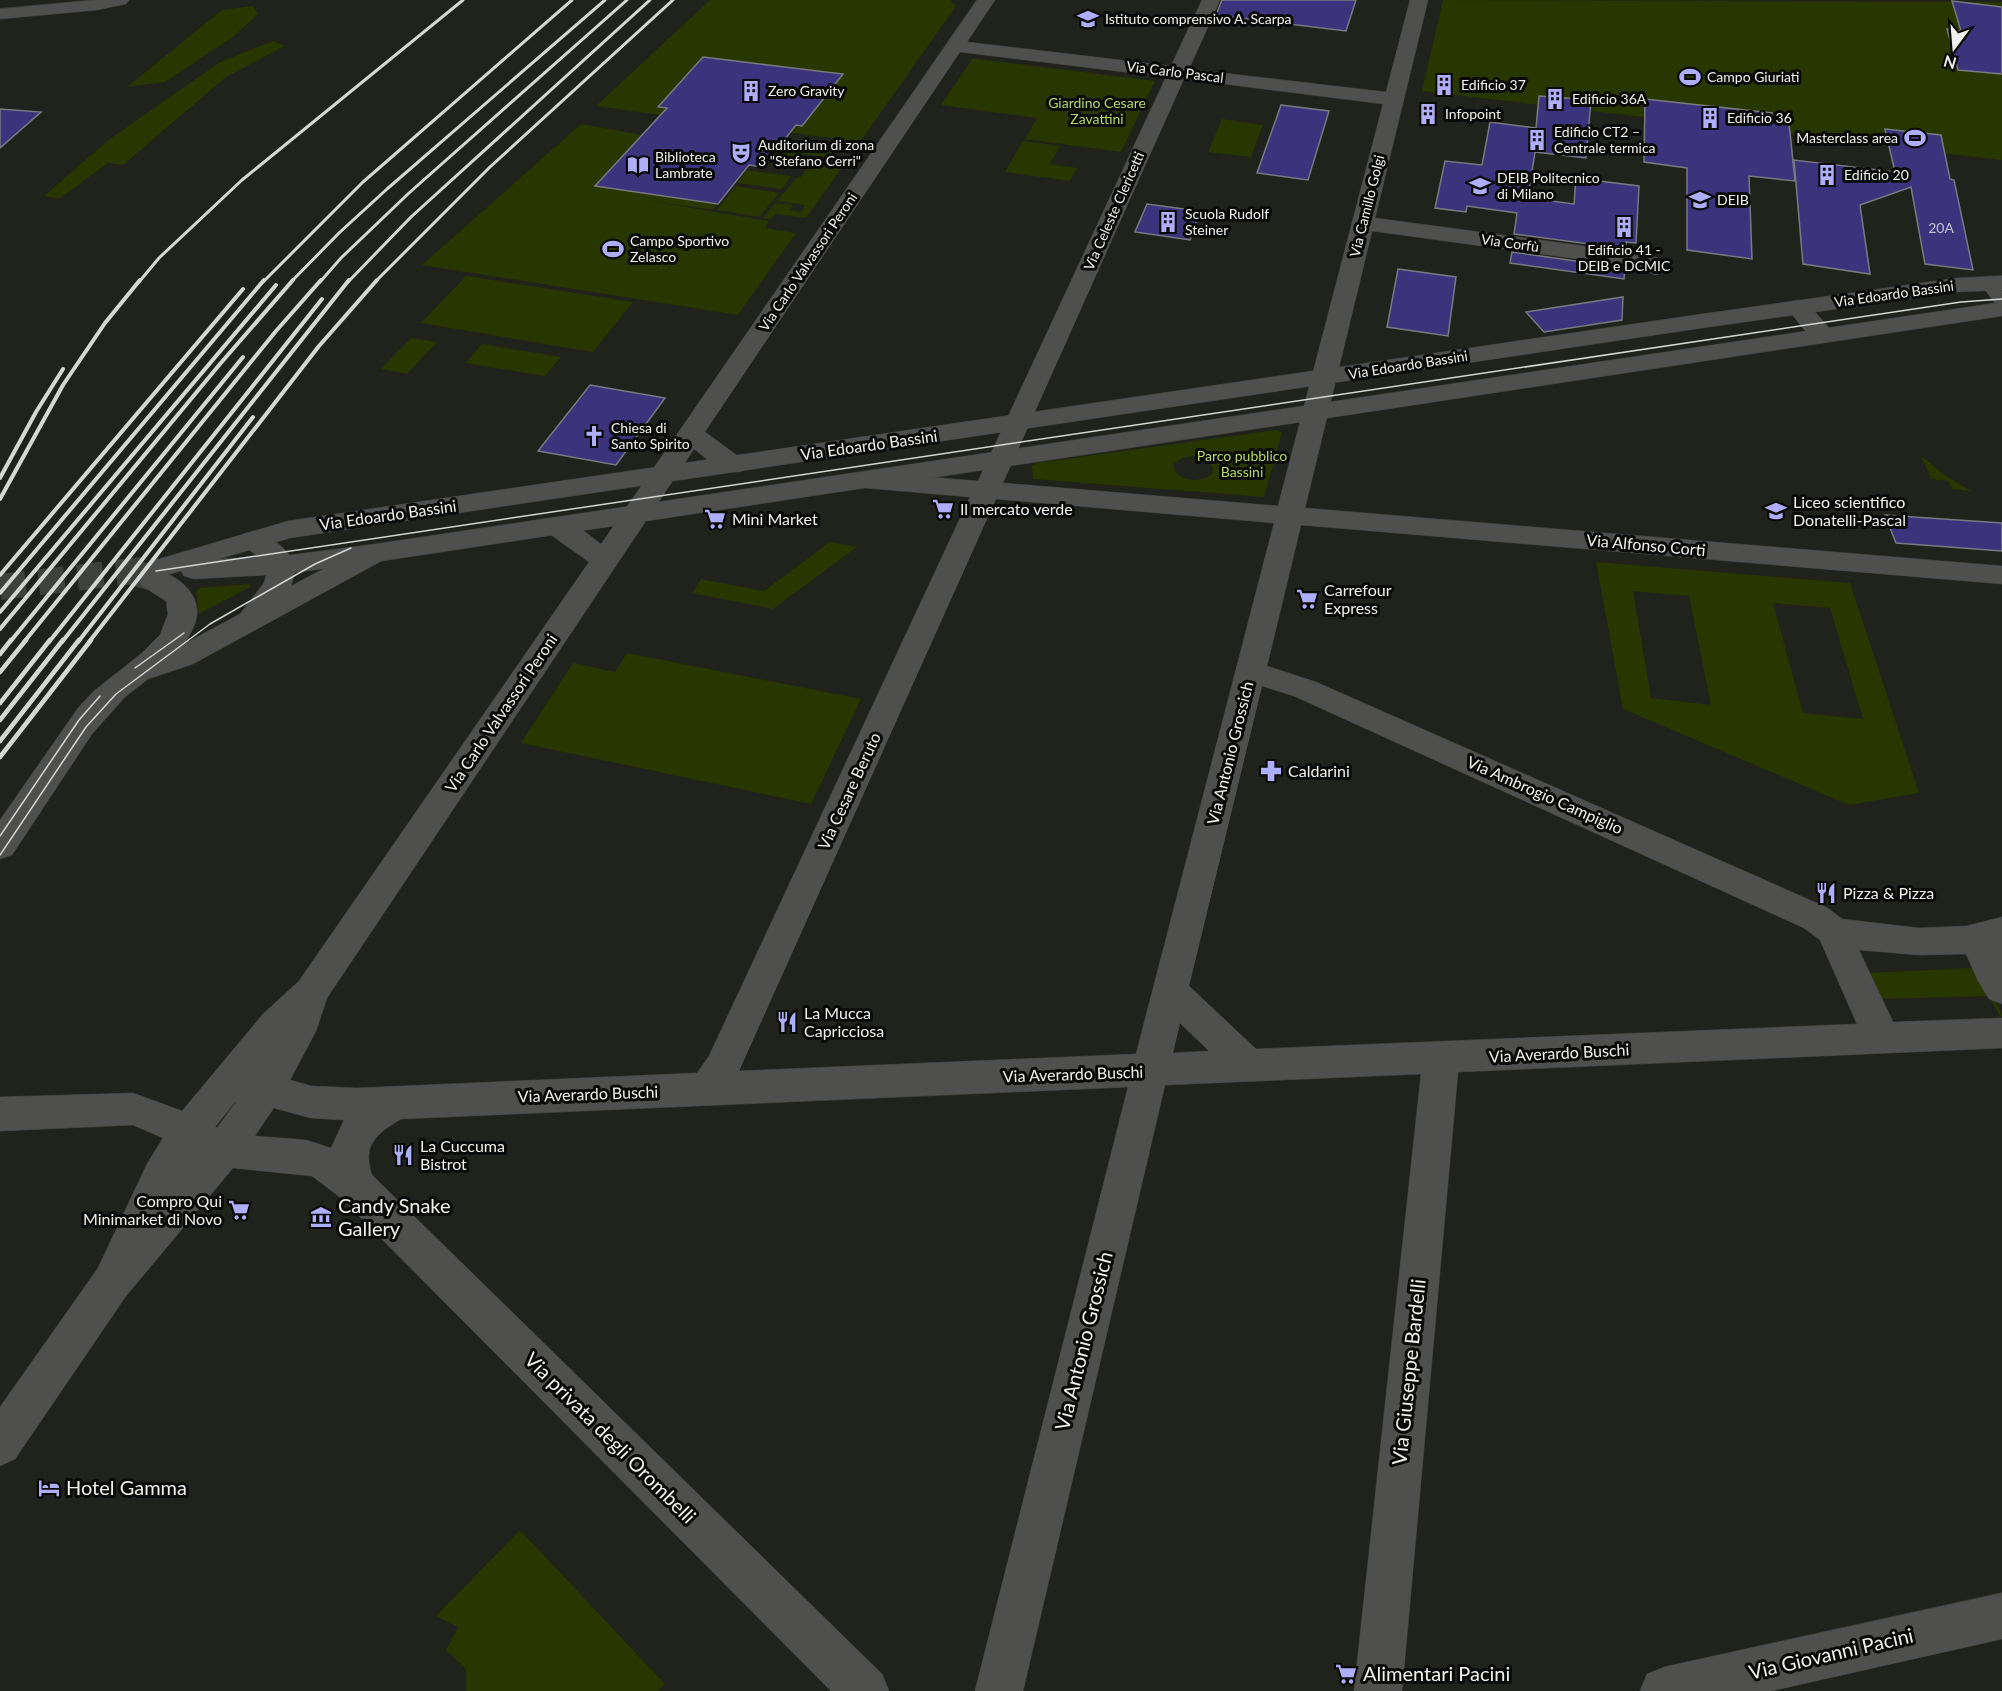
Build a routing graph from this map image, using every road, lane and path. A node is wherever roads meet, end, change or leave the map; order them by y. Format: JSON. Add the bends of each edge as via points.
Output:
{"nodes":[{"id":1,"x":118,"y":0,"type":"edge"},
{"id":2,"x":986,"y":0,"type":"edge"},
{"id":3,"x":1211,"y":0,"type":"edge"},
{"id":4,"x":1419,"y":0,"type":"edge"},
{"id":5,"x":0,"y":14,"type":"edge"},
{"id":6,"x":955,"y":46,"type":"junction"},
{"id":7,"x":1177,"y":73,"type":"junction"},
{"id":8,"x":1394,"y":99,"type":"junction"},
{"id":9,"x":1363,"y":223,"type":"junction"},
{"id":10,"x":1655,"y":268,"type":"dead end"},
{"id":11,"x":1998,"y":288,"type":"edge"},
{"id":12,"x":1798,"y":307,"type":"junction"},
{"id":13,"x":2002,"y":309,"type":"edge"},
{"id":14,"x":1823,"y":335,"type":"junction"},
{"id":15,"x":1324,"y":377,"type":"junction"},
{"id":16,"x":1316,"y":412,"type":"junction"},
{"id":17,"x":1018,"y":423,"type":"junction"},
{"id":18,"x":691,"y":434,"type":"junction"},
{"id":19,"x":1001,"y":460,"type":"junction"},
{"id":20,"x":733,"y":465,"type":"junction"},
{"id":21,"x":662,"y":476,"type":"junction"},
{"id":22,"x":866,"y":480,"type":"junction"},
{"id":23,"x":987,"y":490,"type":"junction"},
{"id":24,"x":636,"y":514,"type":"junction"},
{"id":25,"x":1290,"y":516,"type":"junction"},
{"id":26,"x":557,"y":526,"type":"junction"},
{"id":27,"x":254,"y":540,"type":"junction"},
{"id":28,"x":375,"y":553,"type":"junction"},
{"id":29,"x":605,"y":560,"type":"junction"},
{"id":30,"x":283,"y":565,"type":"junction"},
{"id":31,"x":2002,"y":575,"type":"edge"},
{"id":32,"x":151,"y":578,"type":"tunnel mouth"},
{"id":33,"x":242,"y":625,"type":"junction"},
{"id":34,"x":138,"y":672,"type":"junction"},
{"id":35,"x":1250,"y":672,"type":"junction"},
{"id":36,"x":0,"y":846,"type":"edge"},
{"id":37,"x":1833,"y":931,"type":"junction"},
{"id":38,"x":1994,"y":935,"type":"edge"},
{"id":39,"x":2002,"y":989,"type":"edge"},
{"id":40,"x":312,"y":991,"type":"junction"},
{"id":41,"x":1172,"y":991,"type":"junction"},
{"id":42,"x":2002,"y":1033,"type":"edge"},
{"id":43,"x":1882,"y":1038,"type":"junction"},
{"id":44,"x":1449,"y":1058,"type":"junction"},
{"id":45,"x":1250,"y":1066,"type":"junction"},
{"id":46,"x":1150,"y":1071,"type":"junction"},
{"id":47,"x":225,"y":1087,"type":"junction"},
{"id":48,"x":266,"y":1089,"type":"junction"},
{"id":49,"x":707,"y":1089,"type":"junction"},
{"id":50,"x":396,"y":1102,"type":"junction"},
{"id":51,"x":0,"y":1114,"type":"edge"},
{"id":52,"x":187,"y":1133,"type":"junction"},
{"id":53,"x":225,"y":1149,"type":"junction"},
{"id":54,"x":355,"y":1185,"type":"junction"},
{"id":55,"x":112,"y":1282,"type":"junction"},
{"id":56,"x":0,"y":1444,"type":"edge"},
{"id":57,"x":2001,"y":1619,"type":"edge"},
{"id":58,"x":1010,"y":1683,"type":"edge"},
{"id":59,"x":866,"y":1691,"type":"edge"},
{"id":60,"x":1378,"y":1691,"type":"edge"},
{"id":61,"x":1664,"y":1691,"type":"edge"}],
"edges":[{"from":1,"to":5,"type":"street"},
{"from":2,"to":6,"type":"street","name":"Via Carlo Valvassori Peroni"},
{"from":3,"to":7,"type":"street","name":"Via Celeste Clericetti"},
{"from":4,"to":8,"type":"street","name":"Via Camillo Golgi"},
{"from":6,"to":7,"type":"street","name":"Via Carlo Pascal"},
{"from":6,"to":18,"type":"street","name":"Via Carlo Valvassori Peroni"},
{"from":7,"to":8,"type":"street","name":"Via Carlo Pascal"},
{"from":7,"to":17,"type":"street","name":"Via Celeste Clericetti"},
{"from":8,"to":9,"type":"street","name":"Via Camillo Golgi"},
{"from":9,"to":10,"type":"street","name":"Via Corfù","via":[[1645,261]]},
{"from":9,"to":15,"type":"street","name":"Via Camillo Golgi"},
{"from":11,"to":12,"type":"street","name":"Via Edoardo Bassini","via":[[1957,285]]},
{"from":12,"to":14,"type":"street"},
{"from":12,"to":15,"type":"street","name":"Via Edoardo Bassini"},
{"from":13,"to":14,"type":"street","name":"Via Edoardo Bassini"},
{"from":14,"to":16,"type":"street","name":"Via Edoardo Bassini"},
{"from":15,"to":16,"type":"street","name":"Via Camillo Golgi"},
{"from":15,"to":17,"type":"street","name":"Via Edoardo Bassini"},
{"from":16,"to":19,"type":"street","name":"Via Edoardo Bassini"},
{"from":16,"to":25,"type":"street"},
{"from":17,"to":19,"type":"street"},
{"from":17,"to":20,"type":"street","name":"Via Edoardo Bassini"},
{"from":18,"to":20,"type":"street"},
{"from":18,"to":21,"type":"street","name":"Via Carlo Valvassori Peroni"},
{"from":19,"to":22,"type":"street","name":"Via Edoardo Bassini"},
{"from":19,"to":23,"type":"street"},
{"from":20,"to":21,"type":"street","name":"Via Edoardo Bassini"},
{"from":21,"to":24,"type":"street","name":"Via Carlo Valvassori Peroni"},
{"from":21,"to":27,"type":"street","name":"Via Edoardo Bassini","via":[[300,528]]},
{"from":22,"to":23,"type":"street","name":"Via Edoardo Bassini"},
{"from":22,"to":24,"type":"street","name":"Via Edoardo Bassini"},
{"from":23,"to":25,"type":"street","name":"Via Edoardo Bassini"},
{"from":23,"to":49,"type":"street","name":"Via Cesare Beruto","via":[[723,1066]]},
{"from":24,"to":26,"type":"street","name":"Via Edoardo Bassini"},
{"from":24,"to":29,"type":"street","name":"Via Carlo Valvassori Peroni"},
{"from":25,"to":31,"type":"street","name":"Via Alfonso Corti"},
{"from":25,"to":35,"type":"street","name":"Via Antonio Grossich"},
{"from":26,"to":28,"type":"street","name":"Via Edoardo Bassini"},
{"from":26,"to":29,"type":"street"},
{"from":27,"to":30,"type":"street","via":[[275,554]]},
{"from":27,"to":30,"type":"street","name":"Via Edoardo Bassini","via":[[159,568],[219,570]]},
{"from":28,"to":30,"type":"street","name":"Via Edoardo Bassini"},
{"from":28,"to":33,"type":"street"},
{"from":29,"to":40,"type":"street","name":"Via Carlo Valvassori Peroni"},
{"from":30,"to":33,"type":"street","via":[[273,592]]},
{"from":32,"to":34,"type":"street","via":[[178,595],[182,615],[173,637]]},
{"from":33,"to":34,"type":"street","via":[[174,661]]},
{"from":34,"to":36,"type":"street","via":[[88,717]]},
{"from":35,"to":37,"type":"street","name":"Via Ambrogio Campiglio","via":[[1305,688],[1809,913]]},
{"from":35,"to":41,"type":"street","name":"Via Antonio Grossich"},
{"from":37,"to":38,"type":"street","via":[[1875,940]]},
{"from":37,"to":43,"type":"street"},
{"from":38,"to":39,"type":"street","via":[[1982,950]]},
{"from":40,"to":47,"type":"street","name":"Via Carlo Valvassori Peroni","via":[[276,1025]]},
{"from":40,"to":48,"type":"street","name":"Via Carlo Valvassori Peroni","via":[[298,1031]]},
{"from":41,"to":45,"type":"street"},
{"from":41,"to":46,"type":"street","name":"Via Antonio Grossich"},
{"from":42,"to":43,"type":"street","name":"Via Averardo Buschi"},
{"from":43,"to":44,"type":"street","name":"Via Averardo Buschi"},
{"from":44,"to":45,"type":"street","name":"Via Averardo Buschi"},
{"from":44,"to":60,"type":"street","name":"Via Giuseppe Bardelli","via":[[1442,1064],[1438,1080]]},
{"from":45,"to":46,"type":"street","name":"Via Averardo Buschi"},
{"from":46,"to":49,"type":"street","name":"Via Averardo Buschi"},
{"from":46,"to":58,"type":"street","name":"Via Antonio Grossich"},
{"from":47,"to":48,"type":"street","via":[[241,1084]]},
{"from":47,"to":52,"type":"street","name":"Via Carlo Valvassori Peroni"},
{"from":48,"to":50,"type":"street","name":"Via Averardo Buschi","via":[[311,1102]]},
{"from":48,"to":53,"type":"street","name":"Via Carlo Valvassori Peroni"},
{"from":49,"to":50,"type":"street","name":"Via Averardo Buschi"},
{"from":50,"to":54,"type":"street","via":[[366,1121],[354,1140],[348,1159]]},
{"from":51,"to":52,"type":"street","via":[[133,1109],[150,1113]]},
{"from":52,"to":53,"type":"street"},
{"from":52,"to":55,"type":"street","name":"Via Carlo Valvassori Peroni"},
{"from":53,"to":54,"type":"street","name":"Via privata degli Orombelli","via":[[317,1160]]},
{"from":53,"to":55,"type":"street","name":"Via Carlo Valvassori Peroni"},
{"from":54,"to":59,"type":"street","name":"Via privata degli Orombelli"},
{"from":55,"to":56,"type":"street","name":"Via Carlo Valvassori Peroni"},
{"from":57,"to":61,"type":"street","name":"Via Giovanni Pacini"}]}
